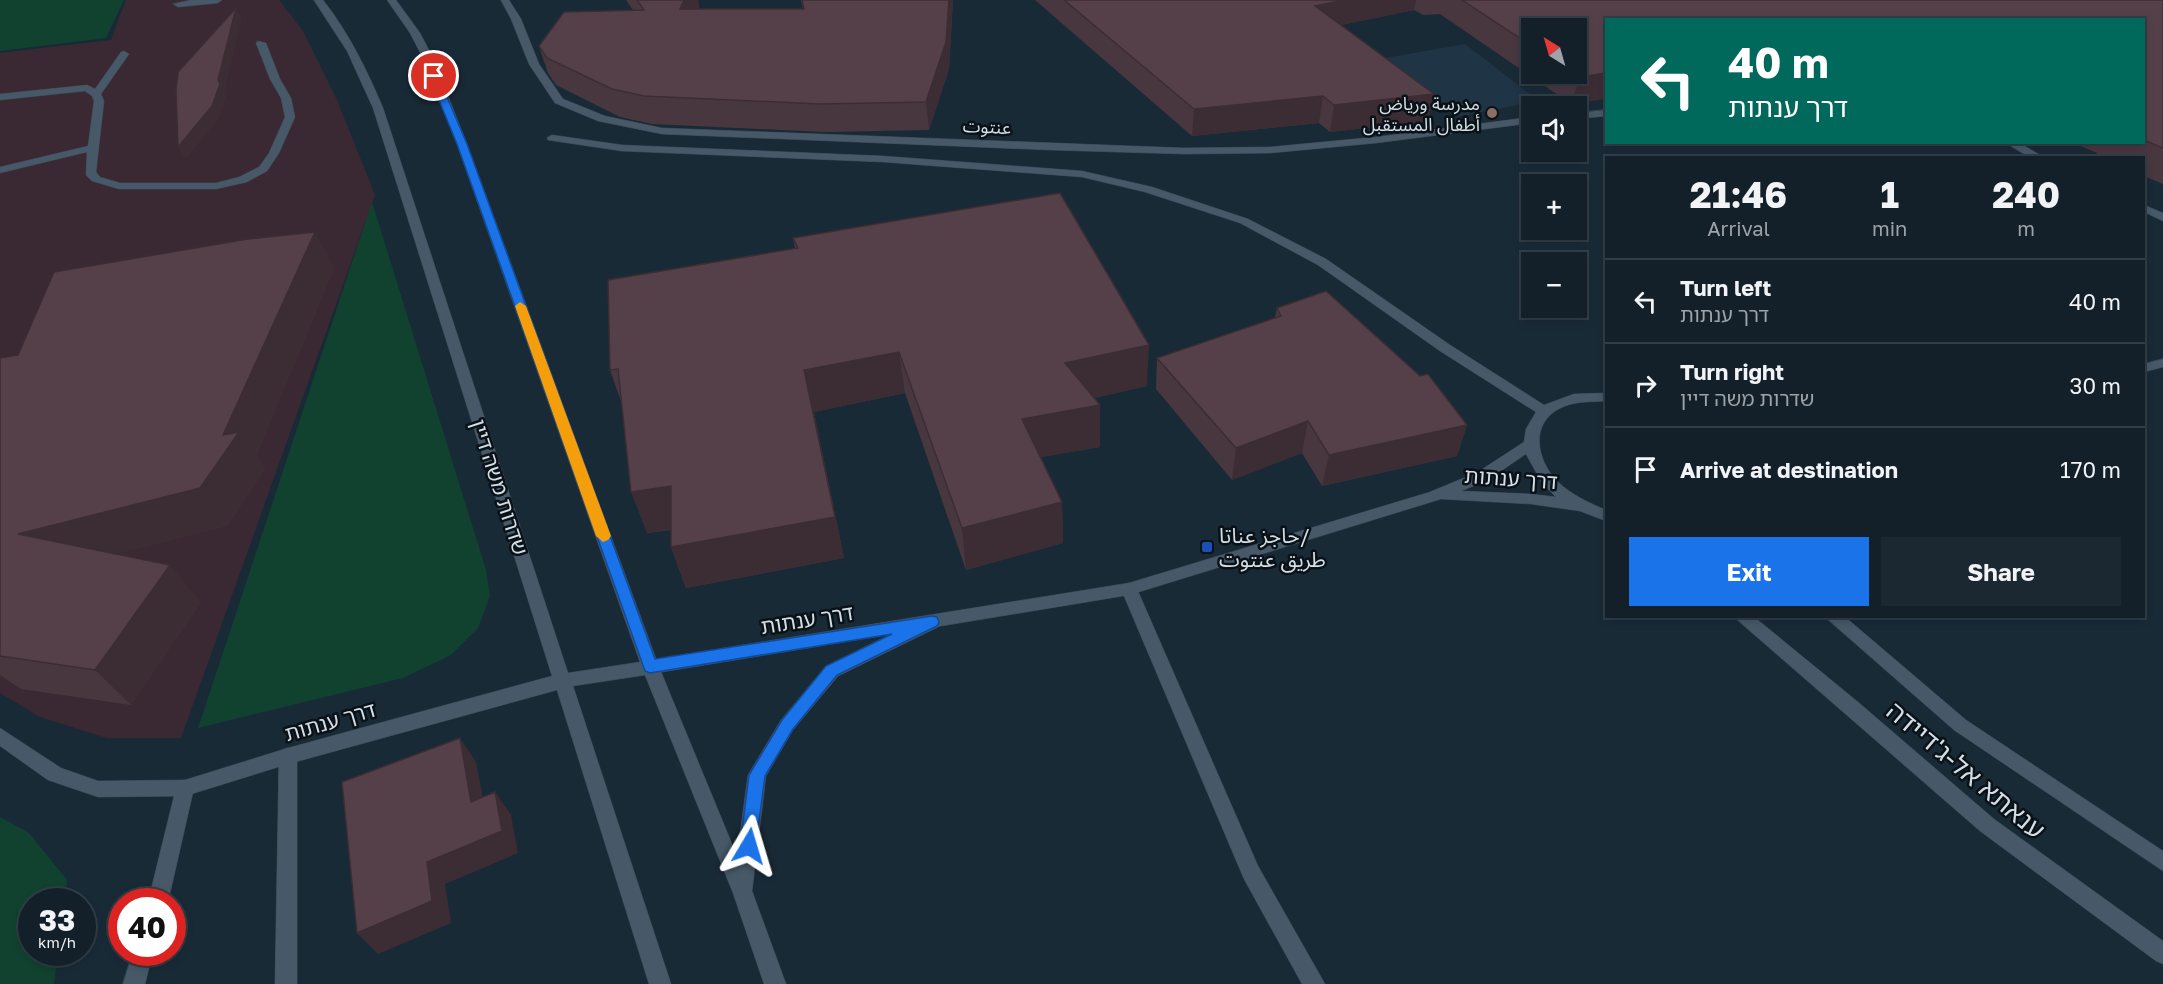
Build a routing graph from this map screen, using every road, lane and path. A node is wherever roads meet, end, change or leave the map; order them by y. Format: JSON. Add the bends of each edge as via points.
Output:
{"nodes":[{"id":1,"x":218,"y":0,"type":"edge"},
{"id":2,"x":318,"y":0,"type":"edge"},
{"id":3,"x":391,"y":0,"type":"edge"},
{"id":4,"x":505,"y":0,"type":"edge"},
{"id":5,"x":178,"y":4,"type":"dead end"},
{"id":6,"x":261,"y":43,"type":"dead end"},
{"id":7,"x":124,"y":54,"type":"dead end"},
{"id":8,"x":96,"y":93,"type":"junction"},
{"id":9,"x":0,"y":96,"type":"edge"},
{"id":10,"x":1605,"y":113,"type":"edge"},
{"id":11,"x":1587,"y":115,"type":"edge"},
{"id":12,"x":1521,"y":121,"type":"edge"},
{"id":13,"x":552,"y":138,"type":"dead end"},
{"id":14,"x":2013,"y":144,"type":"edge"},
{"id":15,"x":92,"y":148,"type":"junction"},
{"id":16,"x":2036,"y":156,"type":"edge"},
{"id":17,"x":0,"y":170,"type":"edge"},
{"id":18,"x":2145,"y":209,"type":"edge"},
{"id":19,"x":2163,"y":218,"type":"edge"},
{"id":20,"x":2163,"y":363,"type":"edge"},
{"id":21,"x":2145,"y":368,"type":"edge"},
{"id":22,"x":1605,"y":397,"type":"edge"},
{"id":23,"x":1544,"y":411,"type":"junction"},
{"id":24,"x":1530,"y":445,"type":"junction"},
{"id":25,"x":1435,"y":496,"type":"junction"},
{"id":26,"x":1582,"y":507,"type":"junction"},
{"id":27,"x":1605,"y":516,"type":"edge"},
{"id":28,"x":1129,"y":589,"type":"junction"},
{"id":29,"x":1743,"y":618,"type":"edge"},
{"id":30,"x":1834,"y":618,"type":"edge"},
{"id":31,"x":932,"y":622,"type":"junction"},
{"id":32,"x":650,"y":667,"type":"junction"},
{"id":33,"x":562,"y":681,"type":"junction"},
{"id":34,"x":0,"y":736,"type":"edge"},
{"id":35,"x":288,"y":756,"type":"junction"},
{"id":36,"x":185,"y":788,"type":"junction"},
{"id":37,"x":2163,"y":862,"type":"edge"},
{"id":38,"x":161,"y":888,"type":"edge"},
{"id":39,"x":743,"y":893,"type":"junction"},
{"id":40,"x":2163,"y":954,"type":"edge"},
{"id":41,"x":139,"y":966,"type":"edge"},
{"id":42,"x":134,"y":984,"type":"edge"},
{"id":43,"x":286,"y":984,"type":"edge"},
{"id":44,"x":660,"y":984,"type":"edge"},
{"id":45,"x":775,"y":984,"type":"edge"},
{"id":46,"x":1314,"y":984,"type":"edge"}],
"edges":[{"from":1,"to":5,"type":"street"},
{"from":2,"to":33,"type":"street","name":"שדרות משה דיין","via":[[351,48],[378,108]]},
{"from":3,"to":32,"type":"street","via":[[415,33],[462,144]]},
{"from":4,"to":12,"type":"street","name":"عنتوت","via":[[534,64],[559,101],[602,119],[662,131],[1184,151],[1270,150]]},
{"from":6,"to":15,"type":"street","via":[[286,98],[290,117],[263,169],[243,180],[216,186],[119,186],[96,179],[90,173]]},
{"from":7,"to":8,"type":"street"},
{"from":8,"to":9,"type":"street","via":[[87,88]]},
{"from":8,"to":15,"type":"street","via":[[99,101]]},
{"from":10,"to":11,"type":"street"},
{"from":13,"to":23,"type":"street","via":[[622,148],[883,159],[1082,174],[1149,189],[1244,221],[1322,262]]},
{"from":14,"to":16,"type":"street"},
{"from":15,"to":17,"type":"street"},
{"from":18,"to":19,"type":"street"},
{"from":20,"to":21,"type":"street"},
{"from":22,"to":23,"type":"street","via":[[1564,401]]},
{"from":23,"to":24,"type":"street","via":[[1533,427]]},
{"from":24,"to":25,"type":"street","name":"דרך ענתות","via":[[1483,476]]},
{"from":24,"to":26,"type":"street","via":[[1537,466],[1554,488]]},
{"from":25,"to":26,"type":"street","name":"דרך ענתות","via":[[1531,499]]},
{"from":25,"to":28,"type":"street","name":"דרך ענתות"},
{"from":26,"to":27,"type":"street"},
{"from":28,"to":31,"type":"street","name":"דרך ענתות"},
{"from":28,"to":46,"type":"street","via":[[1251,872]]},
{"from":29,"to":40,"type":"street","name":"ענאתא אל-ג'דיידה","via":[[1987,825]]},
{"from":30,"to":37,"type":"street","name":"ענאתא אל-ג'דיידה","via":[[1960,725]]},
{"from":31,"to":32,"type":"street","name":"דרך ענתות"},
{"from":31,"to":39,"type":"street","via":[[832,671],[787,724],[757,775]]},
{"from":32,"to":33,"type":"street","name":"דרך ענתות"},
{"from":32,"to":39,"type":"street"},
{"from":33,"to":35,"type":"street","name":"דרך ענתות"},
{"from":33,"to":44,"type":"street","name":"שדרות משה דיין"},
{"from":34,"to":36,"type":"street","name":"דרך ענתות","via":[[55,774],[98,789]]},
{"from":35,"to":36,"type":"street","name":"דרך ענתות"},
{"from":35,"to":43,"type":"street"},
{"from":36,"to":38,"type":"street"},
{"from":39,"to":45,"type":"street"},
{"from":41,"to":42,"type":"street"}]}
